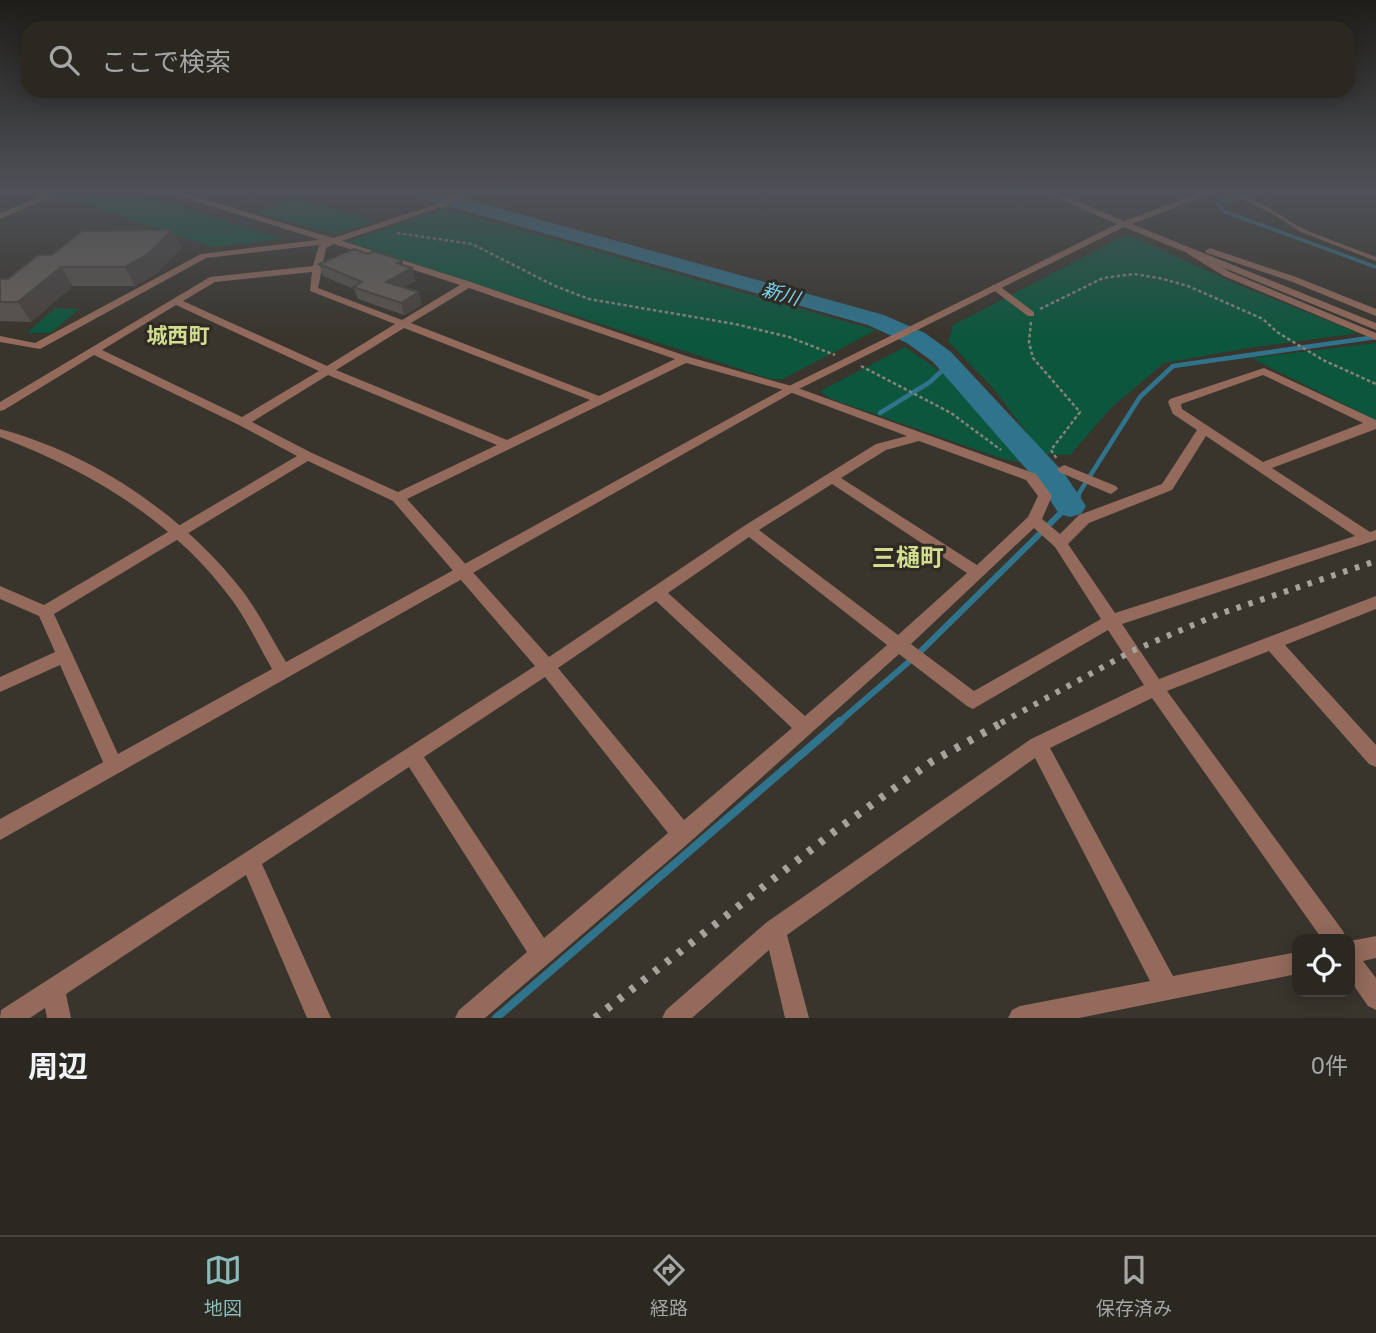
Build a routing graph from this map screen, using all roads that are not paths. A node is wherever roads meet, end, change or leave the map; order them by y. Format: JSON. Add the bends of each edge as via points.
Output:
{"nodes":[{"id":1,"x":333,"y":241,"type":"junction"},
{"id":2,"x":1089,"y":241,"type":"edge"},
{"id":3,"x":1163,"y":241,"type":"edge"},
{"id":4,"x":1184,"y":241,"type":"edge"},
{"id":5,"x":1328,"y":241,"type":"edge"},
{"id":6,"x":1210,"y":251,"type":"junction"},
{"id":7,"x":1376,"y":259,"type":"edge"},
{"id":8,"x":316,"y":269,"type":"junction"},
{"id":9,"x":468,"y":284,"type":"junction"},
{"id":10,"x":995,"y":287,"type":"junction"},
{"id":11,"x":177,"y":302,"type":"junction"},
{"id":12,"x":1376,"y":313,"type":"edge"},
{"id":13,"x":1031,"y":314,"type":"road end"},
{"id":14,"x":1376,"y":319,"type":"edge"},
{"id":15,"x":401,"y":325,"type":"junction"},
{"id":16,"x":1373,"y":332,"type":"edge"},
{"id":17,"x":0,"y":339,"type":"edge"},
{"id":18,"x":94,"y":351,"type":"junction"},
{"id":19,"x":685,"y":359,"type":"junction"},
{"id":20,"x":327,"y":370,"type":"junction"},
{"id":21,"x":791,"y":389,"type":"junction"},
{"id":22,"x":599,"y":400,"type":"junction"},
{"id":23,"x":0,"y":407,"type":"edge"},
{"id":24,"x":878,"y":421,"type":"junction"},
{"id":25,"x":243,"y":422,"type":"junction"},
{"id":26,"x":1375,"y":425,"type":"edge"},
{"id":27,"x":1204,"y":429,"type":"junction"},
{"id":28,"x":0,"y":433,"type":"edge"},
{"id":29,"x":921,"y":436,"type":"junction"},
{"id":30,"x":506,"y":444,"type":"junction"},
{"id":31,"x":881,"y":447,"type":"junction"},
{"id":32,"x":307,"y":456,"type":"junction"},
{"id":33,"x":1261,"y":467,"type":"junction"},
{"id":34,"x":1064,"y":469,"type":"road end"},
{"id":35,"x":833,"y":479,"type":"junction"},
{"id":36,"x":1111,"y":489,"type":"dead end"},
{"id":37,"x":398,"y":498,"type":"junction"},
{"id":38,"x":1037,"y":523,"type":"junction"},
{"id":39,"x":749,"y":530,"type":"junction"},
{"id":40,"x":180,"y":534,"type":"junction"},
{"id":41,"x":1372,"y":536,"type":"edge"},
{"id":42,"x":1056,"y":539,"type":"junction"},
{"id":43,"x":465,"y":571,"type":"junction"},
{"id":44,"x":978,"y":573,"type":"junction"},
{"id":45,"x":0,"y":592,"type":"edge"},
{"id":46,"x":657,"y":592,"type":"junction"},
{"id":47,"x":1376,"y":602,"type":"edge"},
{"id":48,"x":45,"y":612,"type":"junction"},
{"id":49,"x":1111,"y":621,"type":"junction"},
{"id":50,"x":1272,"y":642,"type":"junction"},
{"id":51,"x":901,"y":648,"type":"junction"},
{"id":52,"x":64,"y":654,"type":"junction"},
{"id":53,"x":547,"y":667,"type":"junction"},
{"id":54,"x":283,"y":672,"type":"junction"},
{"id":55,"x":0,"y":685,"type":"edge"},
{"id":56,"x":1155,"y":688,"type":"junction"},
{"id":57,"x":804,"y":727,"type":"junction"},
{"id":58,"x":1038,"y":745,"type":"junction"},
{"id":59,"x":412,"y":755,"type":"junction"},
{"id":60,"x":1376,"y":758,"type":"edge"},
{"id":61,"x":114,"y":765,"type":"junction"},
{"id":62,"x":0,"y":830,"type":"edge"},
{"id":63,"x":683,"y":835,"type":"junction"},
{"id":64,"x":250,"y":861,"type":"junction"},
{"id":65,"x":775,"y":930,"type":"junction"},
{"id":66,"x":1331,"y":934,"type":"edge"},
{"id":67,"x":1376,"y":947,"type":"edge"},
{"id":68,"x":1355,"y":951,"type":"edge"},
{"id":69,"x":542,"y":954,"type":"junction"},
{"id":70,"x":1292,"y":964,"type":"edge"},
{"id":71,"x":1355,"y":968,"type":"edge"},
{"id":72,"x":53,"y":989,"type":"junction"},
{"id":73,"x":1167,"y":989,"type":"junction"},
{"id":74,"x":1376,"y":998,"type":"edge"},
{"id":75,"x":9,"y":1018,"type":"edge"},
{"id":76,"x":60,"y":1018,"type":"edge"},
{"id":77,"x":318,"y":1018,"type":"edge"},
{"id":78,"x":467,"y":1018,"type":"edge"},
{"id":79,"x":674,"y":1018,"type":"edge"},
{"id":80,"x":797,"y":1018,"type":"edge"},
{"id":81,"x":1020,"y":1018,"type":"edge"}],
"edges":[{"from":1,"to":8,"type":"street","via":[[322,247]]},
{"from":1,"to":9,"type":"street"},
{"from":1,"to":17,"type":"street","via":[[204,256],[36,347]]},
{"from":2,"to":10,"type":"street"},
{"from":3,"to":16,"type":"street","via":[[1227,274]]},
{"from":4,"to":6,"type":"street"},
{"from":5,"to":7,"type":"lane"},
{"from":6,"to":12,"type":"street"},
{"from":6,"to":14,"type":"street"},
{"from":8,"to":11,"type":"street","via":[[213,279]]},
{"from":8,"to":15,"type":"street","via":[[313,289]]},
{"from":9,"to":15,"type":"street"},
{"from":9,"to":19,"type":"street"},
{"from":10,"to":13,"type":"lane"},
{"from":10,"to":21,"type":"street"},
{"from":11,"to":18,"type":"street"},
{"from":11,"to":20,"type":"street"},
{"from":15,"to":20,"type":"street"},
{"from":15,"to":22,"type":"street"},
{"from":18,"to":23,"type":"street"},
{"from":18,"to":25,"type":"street"},
{"from":19,"to":21,"type":"street"},
{"from":19,"to":22,"type":"street"},
{"from":20,"to":25,"type":"street"},
{"from":20,"to":30,"type":"street"},
{"from":21,"to":24,"type":"street"},
{"from":21,"to":43,"type":"street"},
{"from":22,"to":30,"type":"street"},
{"from":24,"to":29,"type":"street"},
{"from":24,"to":31,"type":"street"},
{"from":25,"to":32,"type":"street"},
{"from":26,"to":27,"type":"street","via":[[1264,371],[1174,402],[1177,411]]},
{"from":26,"to":33,"type":"street"},
{"from":27,"to":33,"type":"street"},
{"from":27,"to":42,"type":"street","via":[[1167,487],[1084,520]]},
{"from":28,"to":40,"type":"street","via":[[90,470]]},
{"from":29,"to":31,"type":"street"},
{"from":29,"to":38,"type":"street","via":[[1031,477],[1045,496]]},
{"from":30,"to":37,"type":"street"},
{"from":31,"to":35,"type":"street"},
{"from":32,"to":37,"type":"street"},
{"from":32,"to":40,"type":"street"},
{"from":33,"to":41,"type":"street"},
{"from":34,"to":36,"type":"street"},
{"from":35,"to":39,"type":"street"},
{"from":35,"to":44,"type":"street"},
{"from":37,"to":43,"type":"street"},
{"from":38,"to":42,"type":"street"},
{"from":38,"to":44,"type":"street"},
{"from":39,"to":46,"type":"street"},
{"from":39,"to":51,"type":"street"},
{"from":40,"to":48,"type":"street"},
{"from":40,"to":54,"type":"street","via":[[236,594]]},
{"from":41,"to":49,"type":"street"},
{"from":42,"to":49,"type":"street"},
{"from":43,"to":53,"type":"street"},
{"from":43,"to":54,"type":"street"},
{"from":44,"to":51,"type":"street"},
{"from":45,"to":48,"type":"street"},
{"from":46,"to":53,"type":"street"},
{"from":46,"to":57,"type":"street"},
{"from":47,"to":50,"type":"street"},
{"from":48,"to":52,"type":"street"},
{"from":49,"to":51,"type":"street","via":[[974,701]]},
{"from":49,"to":56,"type":"street"},
{"from":50,"to":56,"type":"street"},
{"from":50,"to":60,"type":"street"},
{"from":51,"to":57,"type":"street"},
{"from":52,"to":55,"type":"street"},
{"from":52,"to":61,"type":"street"},
{"from":53,"to":59,"type":"street"},
{"from":53,"to":63,"type":"street"},
{"from":54,"to":61,"type":"street"},
{"from":56,"to":58,"type":"street"},
{"from":56,"to":66,"type":"street"},
{"from":57,"to":63,"type":"street"},
{"from":58,"to":65,"type":"street"},
{"from":58,"to":73,"type":"street"},
{"from":59,"to":64,"type":"street"},
{"from":59,"to":69,"type":"street"},
{"from":61,"to":62,"type":"street"},
{"from":63,"to":69,"type":"street"},
{"from":64,"to":72,"type":"street"},
{"from":64,"to":77,"type":"street"},
{"from":65,"to":79,"type":"street"},
{"from":65,"to":80,"type":"street"},
{"from":67,"to":68,"type":"street"},
{"from":69,"to":78,"type":"street"},
{"from":70,"to":73,"type":"street"},
{"from":71,"to":74,"type":"street"},
{"from":72,"to":75,"type":"street"},
{"from":72,"to":76,"type":"street"},
{"from":73,"to":81,"type":"street"}]}
